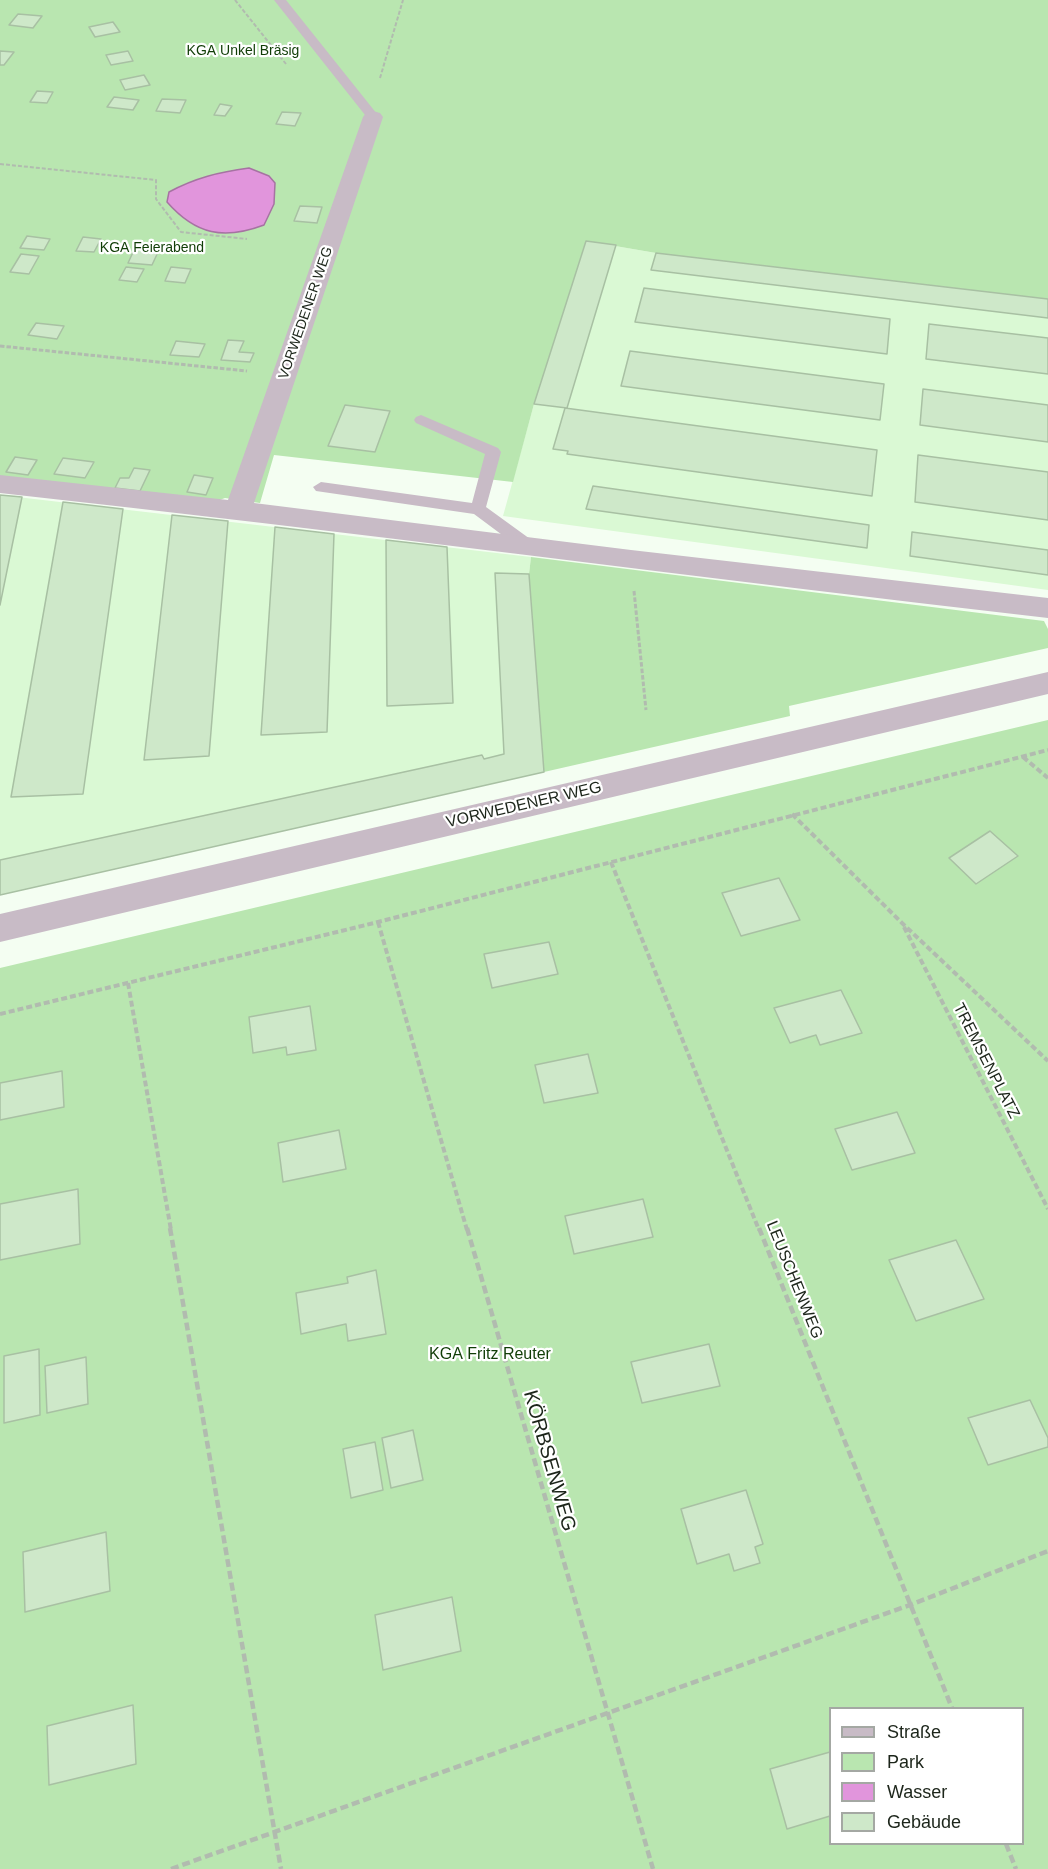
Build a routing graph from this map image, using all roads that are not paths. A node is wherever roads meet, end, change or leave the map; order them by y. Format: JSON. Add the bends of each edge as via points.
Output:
{"nodes":[{"id":1,"x":280,"y":0,"type":"edge"},
{"id":2,"x":373,"y":117,"type":"joint"},
{"id":3,"x":421,"y":420,"type":"dead end"},
{"id":4,"x":0,"y":484,"type":"edge"},
{"id":5,"x":321,"y":487,"type":"dead end"},
{"id":6,"x":478,"y":509,"type":"junction"},
{"id":7,"x":238,"y":510,"type":"junction"},
{"id":8,"x":531,"y":548,"type":"junction"},
{"id":9,"x":1048,"y":608,"type":"edge"},
{"id":10,"x":1048,"y":683,"type":"edge"},
{"id":11,"x":0,"y":928,"type":"edge"}],
"edges":[{"from":1,"to":2,"type":"lane"},
{"from":2,"to":7,"type":"street","name":"VORWEDENER WEG"},
{"from":3,"to":6,"type":"lane","via":[[493,452]]},
{"from":4,"to":7,"type":"street"},
{"from":5,"to":6,"type":"lane"},
{"from":6,"to":8,"type":"lane"},
{"from":7,"to":8,"type":"street"},
{"from":8,"to":9,"type":"street"},
{"from":10,"to":11,"type":"street","name":"VORWEDENER WEG"}]}
